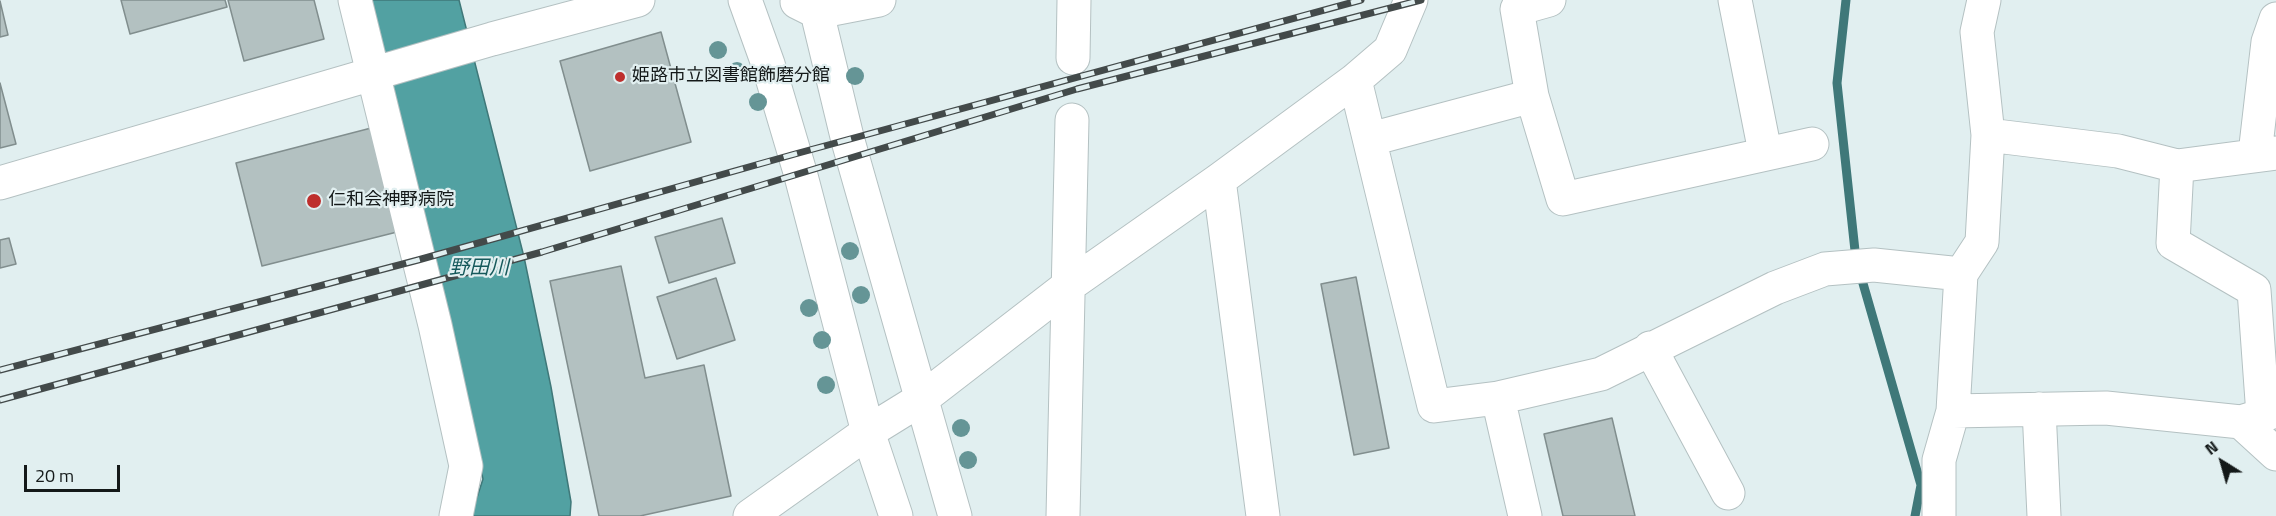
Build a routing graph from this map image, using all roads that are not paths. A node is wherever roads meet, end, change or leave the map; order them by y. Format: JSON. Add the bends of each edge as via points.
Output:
{"nodes":[{"id":1,"x":355,"y":0,"type":"edge"},
{"id":2,"x":638,"y":0,"type":"edge"},
{"id":3,"x":745,"y":0,"type":"edge"},
{"id":4,"x":879,"y":0,"type":"edge"},
{"id":5,"x":1074,"y":0,"type":"edge"},
{"id":6,"x":1411,"y":0,"type":"edge"},
{"id":7,"x":1549,"y":0,"type":"edge"},
{"id":8,"x":1735,"y":0,"type":"edge"},
{"id":9,"x":1984,"y":0,"type":"edge"},
{"id":10,"x":808,"y":4,"type":"edge"},
{"id":11,"x":2273,"y":34,"type":"edge"},
{"id":12,"x":1073,"y":58,"type":"dead end"},
{"id":13,"x":374,"y":75,"type":"junction"},
{"id":14,"x":1355,"y":80,"type":"junction"},
{"id":15,"x":1532,"y":96,"type":"junction"},
{"id":16,"x":1072,"y":120,"type":"dead end"},
{"id":17,"x":1988,"y":135,"type":"junction"},
{"id":18,"x":1371,"y":139,"type":"junction"},
{"id":19,"x":1812,"y":144,"type":"dead end"},
{"id":20,"x":1765,"y":152,"type":"junction"},
{"id":21,"x":2266,"y":153,"type":"edge"},
{"id":22,"x":2177,"y":166,"type":"junction"},
{"id":23,"x":1219,"y":180,"type":"junction"},
{"id":24,"x":0,"y":183,"type":"edge"},
{"id":25,"x":1961,"y":274,"type":"junction"},
{"id":26,"x":1068,"y":286,"type":"junction"},
{"id":27,"x":1650,"y":348,"type":"junction"},
{"id":28,"x":923,"y":398,"type":"junction"},
{"id":29,"x":1497,"y":398,"type":"junction"},
{"id":30,"x":2038,"y":409,"type":"junction"},
{"id":31,"x":1953,"y":411,"type":"junction"},
{"id":32,"x":2260,"y":416,"type":"edge"},
{"id":33,"x":868,"y":432,"type":"junction"},
{"id":34,"x":2276,"y":454,"type":"edge"},
{"id":35,"x":1728,"y":494,"type":"dead end"},
{"id":36,"x":456,"y":516,"type":"edge"},
{"id":37,"x":750,"y":516,"type":"edge"},
{"id":38,"x":896,"y":516,"type":"edge"},
{"id":39,"x":955,"y":516,"type":"edge"},
{"id":40,"x":1063,"y":516,"type":"edge"},
{"id":41,"x":1263,"y":516,"type":"edge"},
{"id":42,"x":1525,"y":516,"type":"edge"},
{"id":43,"x":1939,"y":516,"type":"edge"},
{"id":44,"x":2044,"y":516,"type":"edge"}],
"edges":[{"from":1,"to":13,"type":"street"},
{"from":2,"to":13,"type":"street"},
{"from":3,"to":33,"type":"street","via":[[795,153]]},
{"from":4,"to":10,"type":"street"},
{"from":5,"to":12,"type":"street"},
{"from":6,"to":14,"type":"street","via":[[1390,50]]},
{"from":7,"to":15,"type":"street","via":[[1517,9]]},
{"from":8,"to":20,"type":"street"},
{"from":9,"to":17,"type":"street","via":[[1977,32]]},
{"from":10,"to":28,"type":"street"},
{"from":11,"to":21,"type":"street"},
{"from":13,"to":24,"type":"street"},
{"from":13,"to":36,"type":"street","via":[[466,466]]},
{"from":14,"to":18,"type":"street"},
{"from":14,"to":23,"type":"street"},
{"from":15,"to":18,"type":"street"},
{"from":15,"to":20,"type":"street","via":[[1563,199]]},
{"from":16,"to":26,"type":"street"},
{"from":17,"to":22,"type":"street","via":[[2118,151]]},
{"from":17,"to":25,"type":"street","via":[[1982,242]]},
{"from":18,"to":29,"type":"street","via":[[1434,406]]},
{"from":19,"to":20,"type":"street"},
{"from":21,"to":22,"type":"street"},
{"from":22,"to":32,"type":"street","via":[[2173,243],[2254,290]]},
{"from":23,"to":26,"type":"street"},
{"from":23,"to":41,"type":"street"},
{"from":25,"to":27,"type":"street","via":[[1861,266],[1825,270],[1775,288]]},
{"from":25,"to":31,"type":"street"},
{"from":26,"to":28,"type":"street"},
{"from":26,"to":40,"type":"street"},
{"from":27,"to":29,"type":"street","via":[[1601,374]]},
{"from":27,"to":35,"type":"street"},
{"from":28,"to":33,"type":"street"},
{"from":28,"to":39,"type":"street"},
{"from":29,"to":42,"type":"street"},
{"from":30,"to":31,"type":"street"},
{"from":30,"to":32,"type":"street","via":[[2106,408]]},
{"from":30,"to":44,"type":"street"},
{"from":31,"to":43,"type":"street","via":[[1939,460]]},
{"from":32,"to":34,"type":"street"},
{"from":33,"to":37,"type":"street"},
{"from":33,"to":38,"type":"street"}]}
